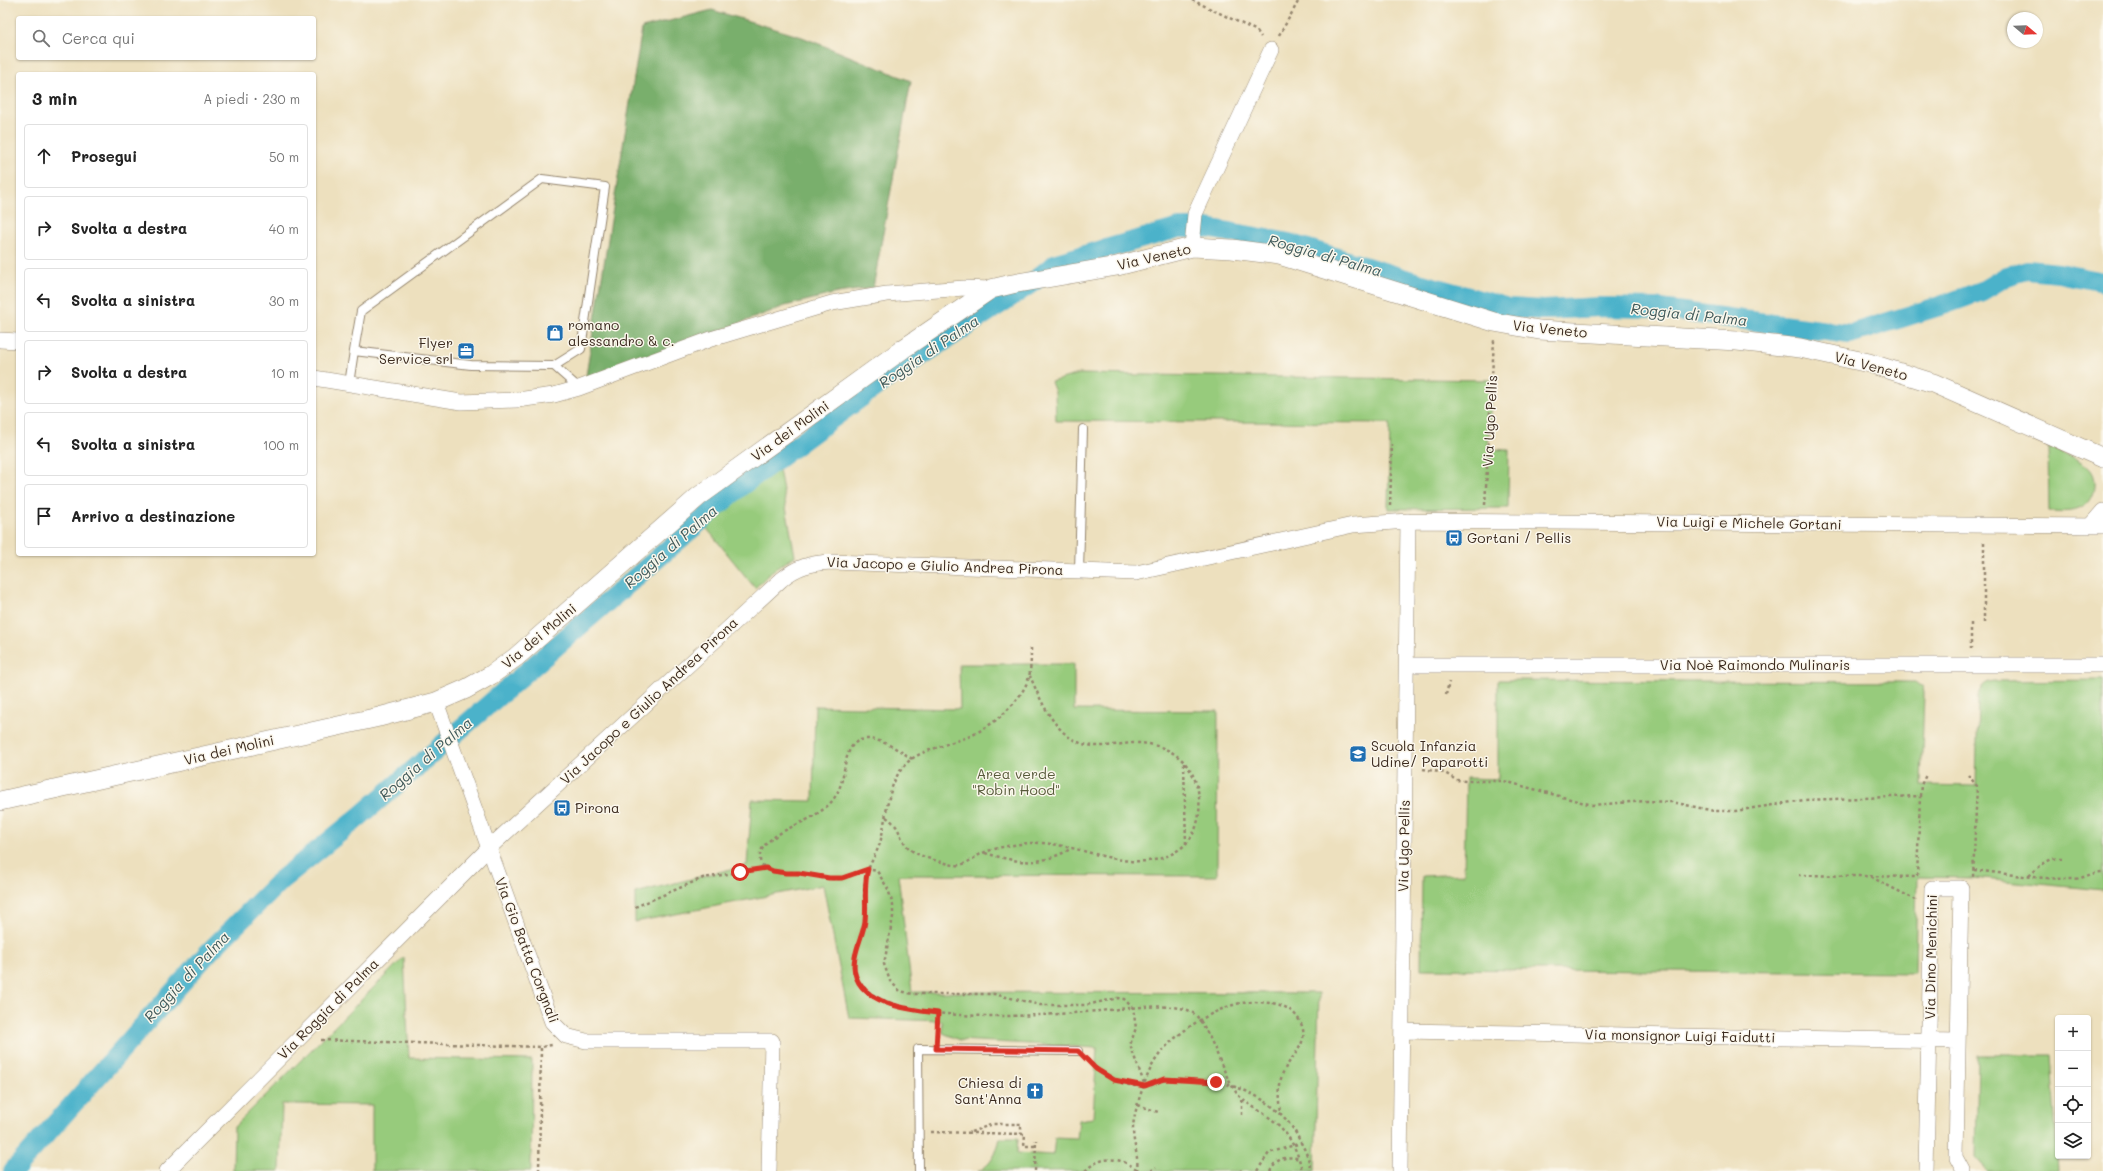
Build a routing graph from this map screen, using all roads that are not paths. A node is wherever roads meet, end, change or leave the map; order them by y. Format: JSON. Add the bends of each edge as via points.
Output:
{"nodes":[{"id":1,"x":1275,"y":44,"type":"road end"},
{"id":2,"x":1192,"y":241,"type":"junction"},
{"id":3,"x":991,"y":289,"type":"junction"},
{"id":4,"x":0,"y":340,"type":"edge"},
{"id":5,"x":16,"y":341,"type":"edge"},
{"id":6,"x":354,"y":351,"type":"junction"},
{"id":7,"x":554,"y":366,"type":"junction"},
{"id":8,"x":316,"y":378,"type":"edge"},
{"id":9,"x":350,"y":384,"type":"junction"},
{"id":10,"x":579,"y":388,"type":"junction"},
{"id":11,"x":1083,"y":429,"type":"dead end"},
{"id":12,"x":2103,"y":458,"type":"edge"},
{"id":13,"x":2103,"y":511,"type":"edge"},
{"id":14,"x":1408,"y":521,"type":"junction"},
{"id":15,"x":2097,"y":526,"type":"edge"},
{"id":16,"x":1078,"y":571,"type":"junction"},
{"id":17,"x":1407,"y":665,"type":"junction"},
{"id":18,"x":2103,"y":665,"type":"edge"},
{"id":19,"x":437,"y":707,"type":"junction"},
{"id":20,"x":0,"y":801,"type":"edge"},
{"id":21,"x":489,"y":848,"type":"junction"},
{"id":22,"x":1402,"y":1031,"type":"junction"},
{"id":23,"x":1929,"y":1041,"type":"junction"},
{"id":24,"x":1957,"y":1041,"type":"junction"},
{"id":25,"x":1078,"y":1051,"type":"road end"},
{"id":26,"x":166,"y":1171,"type":"edge"},
{"id":27,"x":769,"y":1171,"type":"edge"},
{"id":28,"x":919,"y":1171,"type":"edge"},
{"id":29,"x":1400,"y":1171,"type":"edge"},
{"id":30,"x":1926,"y":1171,"type":"edge"},
{"id":31,"x":1963,"y":1171,"type":"edge"}],
"edges":[{"from":1,"to":2,"type":"street","via":[[1195,214]]},
{"from":2,"to":3,"type":"street","name":"Via Veneto","via":[[1117,266]]},
{"from":2,"to":12,"type":"street","name":"Via Veneto","via":[[1279,256],[1494,322],[1539,330],[1737,341],[1800,348],[1869,363],[1933,383]]},
{"from":3,"to":10,"type":"street","via":[[964,288],[887,294],[832,303],[711,339]]},
{"from":3,"to":19,"type":"street","name":"Via dei Molini","via":[[903,349],[698,497],[516,657]]},
{"from":4,"to":5,"type":"street"},
{"from":6,"to":7,"type":"lane","via":[[472,365]]},
{"from":6,"to":7,"type":"lane","via":[[361,311],[542,179],[605,187],[581,349]]},
{"from":6,"to":9,"type":"lane"},
{"from":7,"to":10,"type":"lane"},
{"from":8,"to":9,"type":"street"},
{"from":9,"to":10,"type":"street","via":[[461,402],[517,400],[554,395]]},
{"from":11,"to":16,"type":"lane"},
{"from":13,"to":15,"type":"street","name":"Via Luigi e Michele Gortani"},
{"from":14,"to":15,"type":"street","name":"Via Luigi e Michele Gortani"},
{"from":14,"to":16,"type":"street","name":"Via Jacopo e Giulio Andrea Pirona","via":[[1353,525],[1136,573]]},
{"from":14,"to":17,"type":"street","name":"Via Ugo Pellis"},
{"from":16,"to":21,"type":"street","name":"Via Jacopo e Giulio Andrea Pirona","via":[[832,562],[803,566],[790,572]]},
{"from":17,"to":18,"type":"street","name":"Via Noè Raimondo Mulinaris"},
{"from":17,"to":22,"type":"street","name":"Via Ugo Pellis"},
{"from":19,"to":20,"type":"street","name":"Via dei Molini","via":[[379,717]]},
{"from":19,"to":21,"type":"street","name":"Via Gio Batta Corgnali"},
{"from":21,"to":26,"type":"street","name":"Via Roggia di Palma"},
{"from":21,"to":27,"type":"street","name":"Via Gio Batta Corgnali","via":[[552,1022],[566,1036],[586,1041],[772,1041]]},
{"from":22,"to":23,"type":"street","name":"Via monsignor Luigi Faidutti"},
{"from":22,"to":29,"type":"street","name":"Via Ugo Pellis"},
{"from":23,"to":24,"type":"street","name":"Via monsignor Luigi Faidutti"},
{"from":23,"to":24,"type":"street","name":"Via Dino Menichini","via":[[1932,888],[1961,888]]},
{"from":23,"to":30,"type":"street","name":"Via Dino Menichini"},
{"from":24,"to":31,"type":"street","name":"Via Dino Menichini","via":[[1956,1158]]},
{"from":25,"to":28,"type":"lane","via":[[918,1049]]}]}
